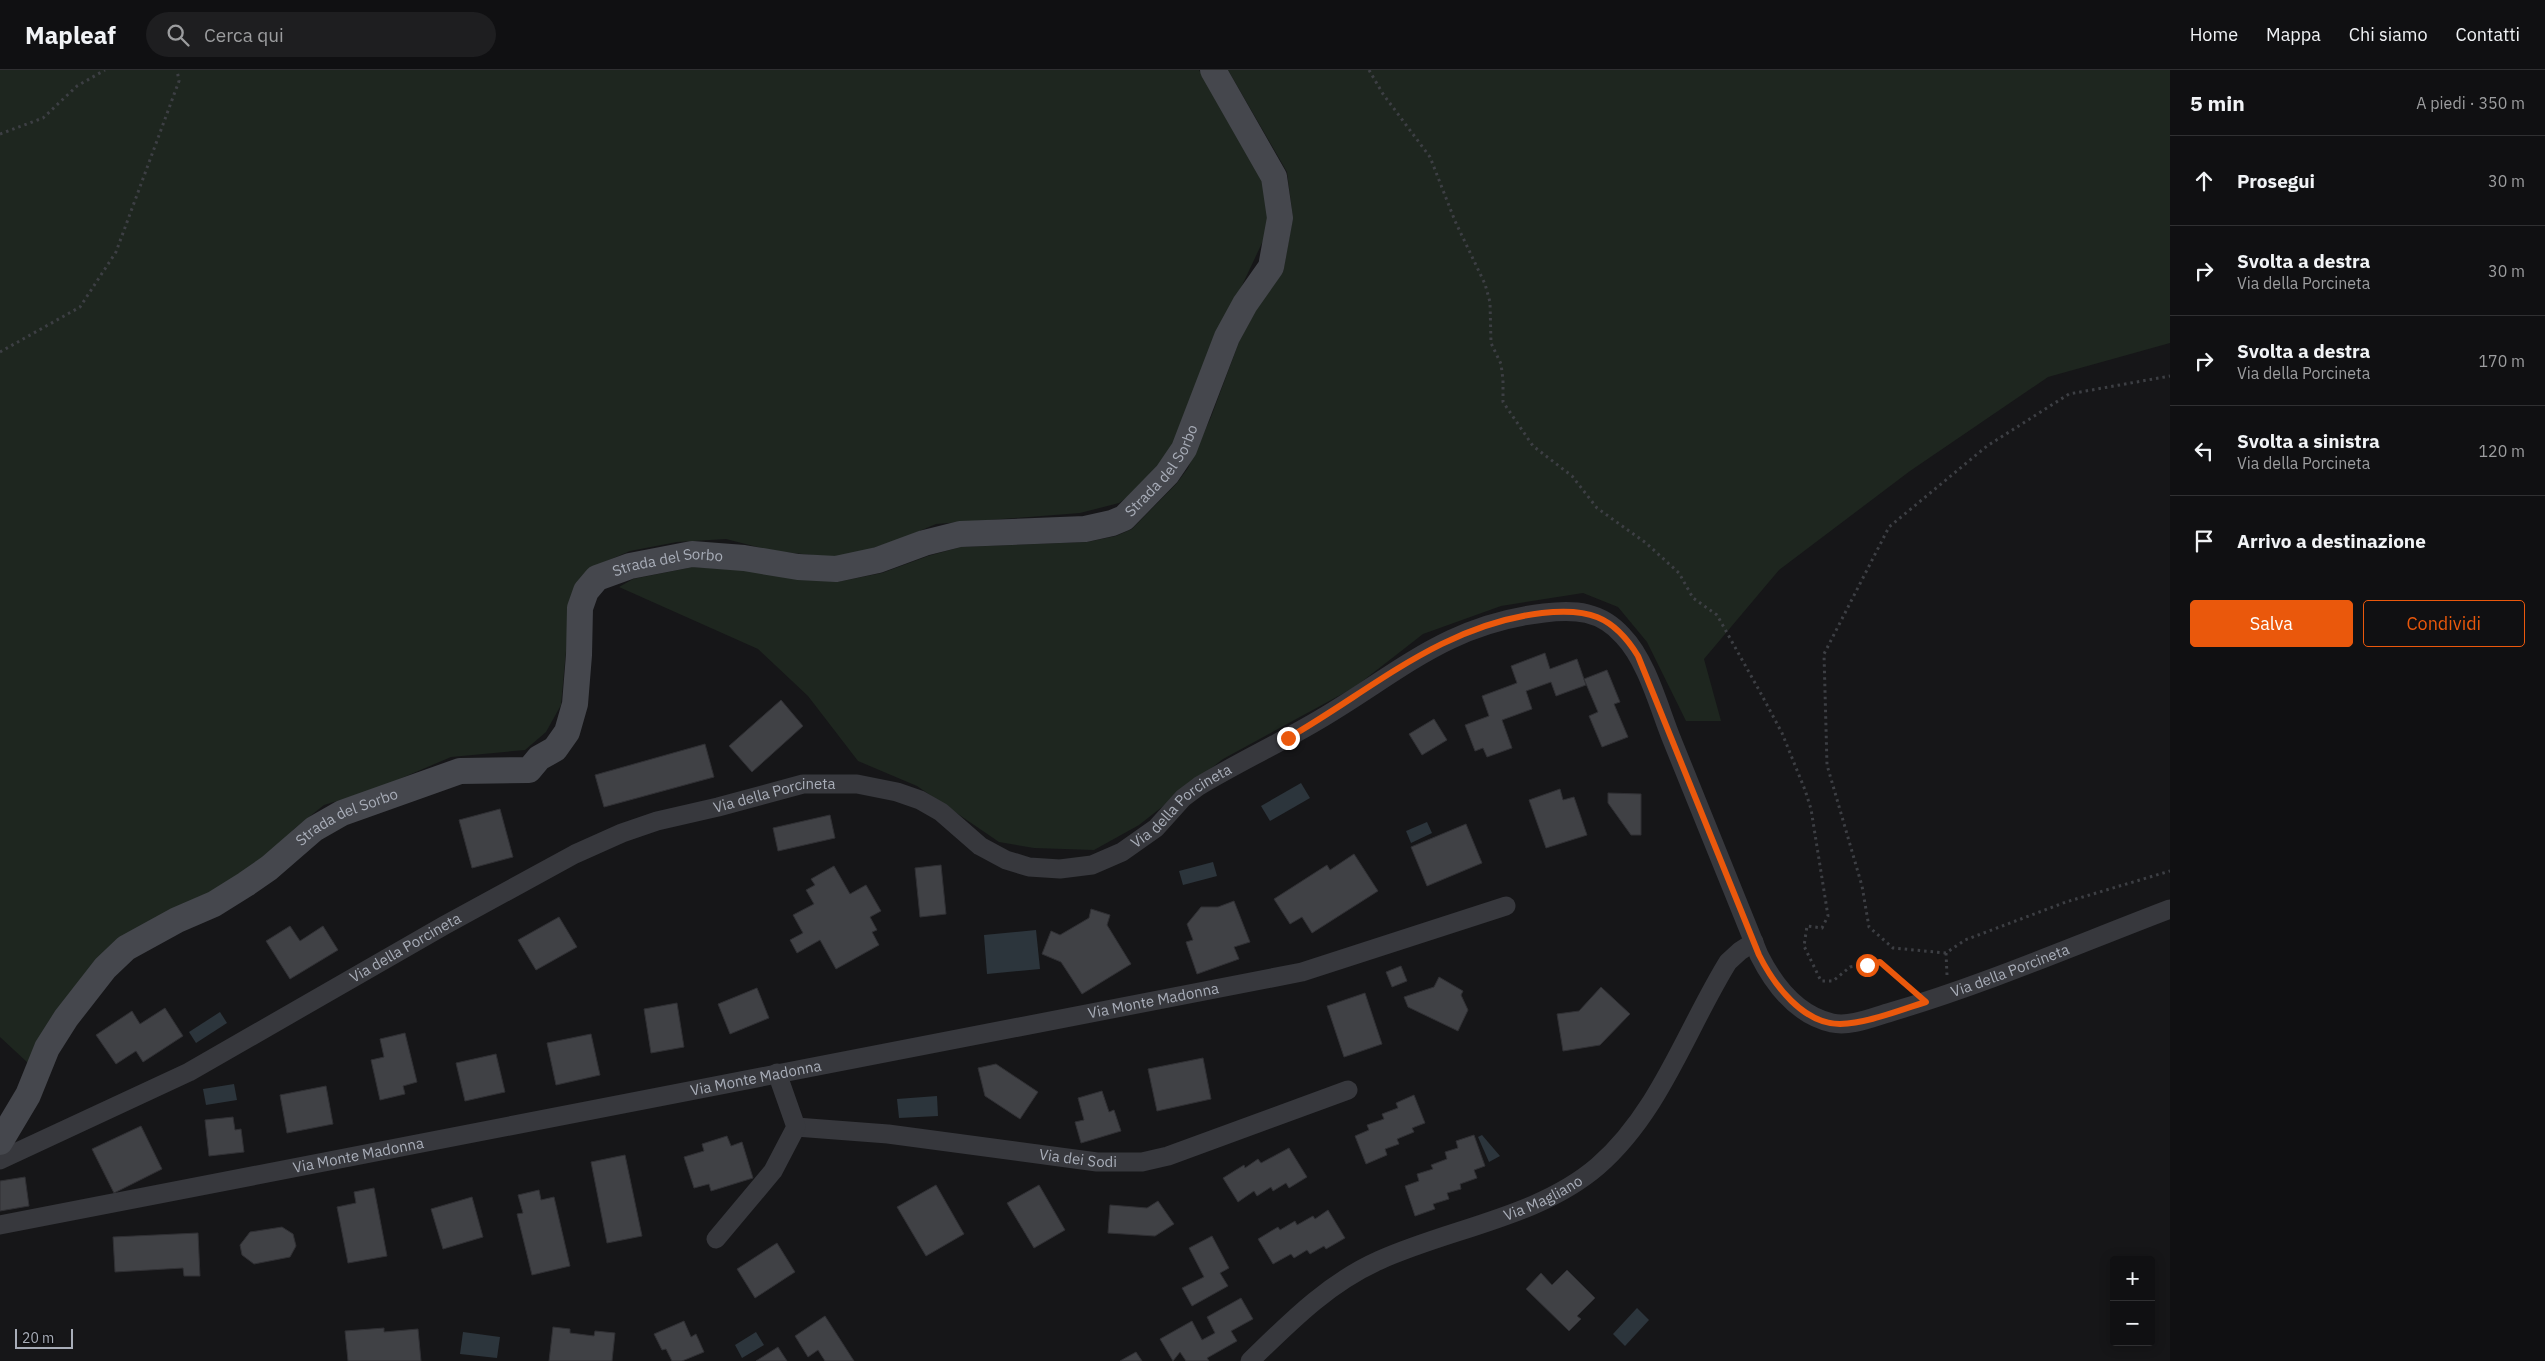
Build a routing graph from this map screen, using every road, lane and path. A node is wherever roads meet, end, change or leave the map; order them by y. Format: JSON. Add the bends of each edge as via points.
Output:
{"nodes":[{"id":1,"x":105,"y":70,"type":"edge"},
{"id":2,"x":178,"y":70,"type":"edge"},
{"id":3,"x":1213,"y":70,"type":"edge"},
{"id":4,"x":1368,"y":70,"type":"edge"},
{"id":5,"x":0,"y":134,"type":"edge"},
{"id":6,"x":0,"y":352,"type":"edge"},
{"id":7,"x":2170,"y":376,"type":"edge"},
{"id":8,"x":2170,"y":870,"type":"edge"},
{"id":9,"x":1506,"y":906,"type":"dead end"},
{"id":10,"x":2170,"y":909,"type":"edge"},
{"id":11,"x":1754,"y":942,"type":"junction"},
{"id":12,"x":1946,"y":953,"type":"junction"},
{"id":13,"x":1926,"y":1002,"type":"junction"},
{"id":14,"x":777,"y":1073,"type":"junction"},
{"id":15,"x":1348,"y":1090,"type":"dead end"},
{"id":16,"x":796,"y":1127,"type":"junction"},
{"id":17,"x":0,"y":1142,"type":"edge"},
{"id":18,"x":0,"y":1160,"type":"edge"},
{"id":19,"x":0,"y":1224,"type":"edge"},
{"id":20,"x":716,"y":1239,"type":"dead end"},
{"id":21,"x":1250,"y":1361,"type":"edge"}],
"edges":[{"from":1,"to":5,"type":"path","via":[[77,86],[43,118]]},
{"from":2,"to":6,"type":"path","via":[[179,81],[116,252],[80,307]]},
{"from":3,"to":17,"type":"street","name":"Strada del Sorbo","via":[[1274,177],[1279,229],[1271,267],[1227,337],[1184,449],[1167,474],[1124,518],[1112,524],[1085,529],[960,534],[878,560],[836,569],[692,554],[630,566],[596,578],[586,591],[580,608],[574,704],[567,732],[555,749],[539,758],[529,770],[460,771],[423,782],[326,821],[246,884],[214,904],[126,948],[105,968],[66,1018],[47,1048],[28,1096]]},
{"from":4,"to":13,"type":"path","via":[[1430,157],[1454,221],[1485,284],[1490,302],[1491,343],[1501,364],[1503,402],[1533,446],[1572,476],[1597,508],[1646,543],[1679,573],[1693,598],[1716,615],[1782,734],[1805,790],[1815,828],[1828,916],[1822,928],[1807,926],[1804,946],[1821,980],[1834,982],[1850,967],[1880,962]]},
{"from":7,"to":12,"type":"path","via":[[2069,394],[1987,446],[1889,527],[1824,654],[1827,765],[1862,886],[1869,927],[1893,948]]},
{"from":8,"to":12,"type":"path","via":[[2057,905],[1965,940]]},
{"from":9,"to":14,"type":"street","name":"Via Monte Madonna","via":[[1302,972]]},
{"from":10,"to":13,"type":"street","name":"Via della Porcineta"},
{"from":11,"to":13,"type":"street","name":"Via della Porcineta","via":[[1769,975],[1785,994],[1802,1009],[1824,1020],[1840,1024],[1859,1022]]},
{"from":11,"to":18,"type":"street","name":"Via della Porcineta","via":[[1632,646],[1616,629],[1593,614],[1565,610],[1485,625],[1432,647],[1308,727],[1199,786],[1140,841],[1106,861],[1092,865],[1051,869],[1017,864],[980,846],[941,812],[920,800],[876,787],[833,782],[791,786],[656,821],[575,854],[189,1072]]},
{"from":11,"to":21,"type":"street","name":"Via Magliano","via":[[1728,962],[1644,1115],[1598,1166],[1539,1203],[1417,1245],[1354,1273],[1312,1302]]},
{"from":12,"to":13,"type":"path","via":[[1948,977]]},
{"from":14,"to":16,"type":"street"},
{"from":14,"to":19,"type":"street","name":"Via Monte Madonna"},
{"from":15,"to":16,"type":"street","name":"Via dei Sodi","via":[[1168,1156],[1132,1162],[1097,1162],[888,1134]]},
{"from":16,"to":20,"type":"street","via":[[773,1171]]}]}
